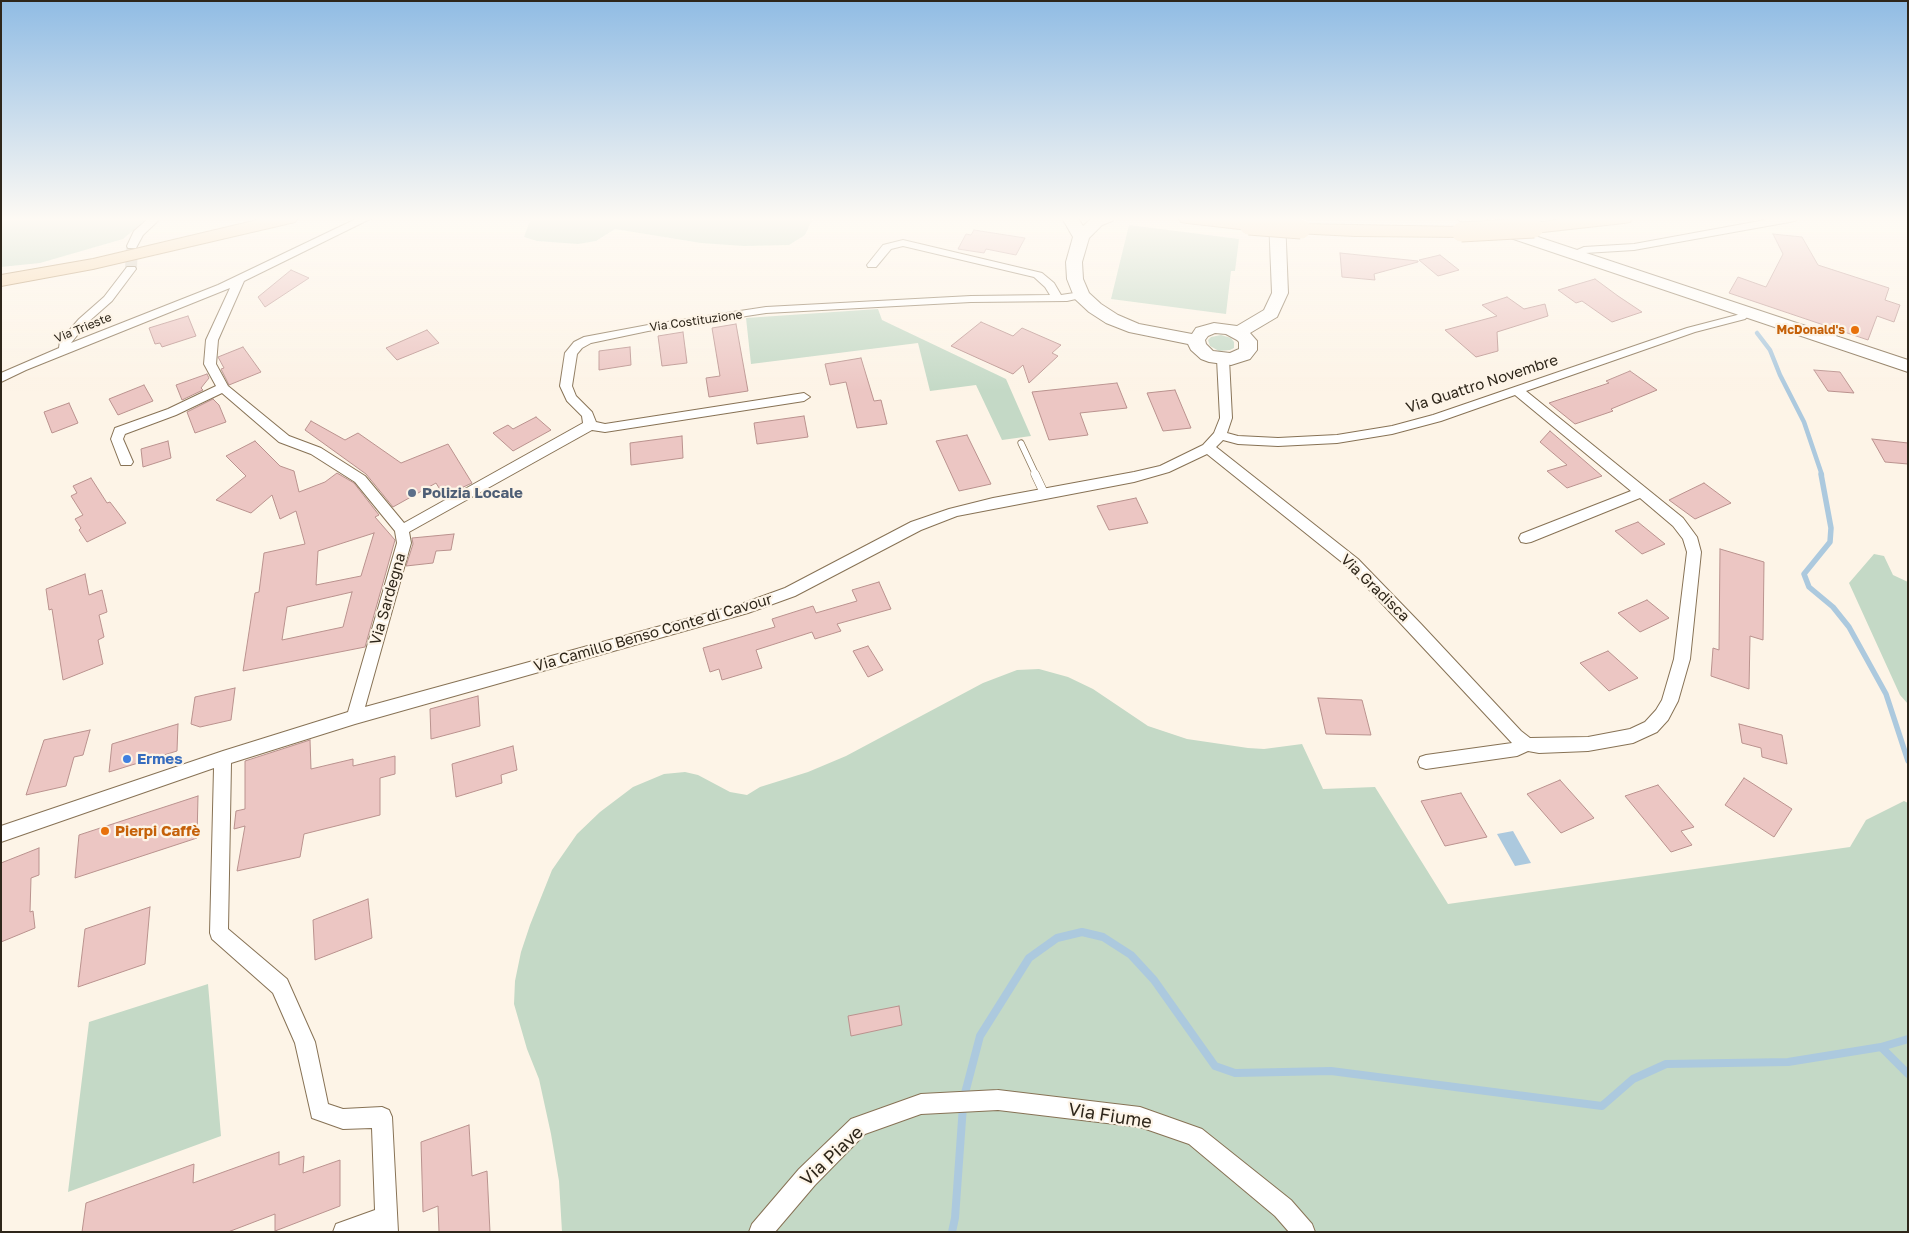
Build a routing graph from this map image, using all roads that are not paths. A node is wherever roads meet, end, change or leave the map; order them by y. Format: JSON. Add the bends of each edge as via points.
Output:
{"nodes":[{"id":1,"x":31,"y":276,"type":"edge"},
{"id":2,"x":126,"y":276,"type":"tunnel mouth"},
{"id":3,"x":245,"y":276,"type":"edge"},
{"id":4,"x":1039,"y":276,"type":"edge"},
{"id":5,"x":1075,"y":276,"type":"edge"},
{"id":6,"x":1279,"y":276,"type":"edge"},
{"id":7,"x":1637,"y":276,"type":"edge"},
{"id":8,"x":238,"y":279,"type":"junction"},
{"id":9,"x":1,"y":281,"type":"edge"},
{"id":10,"x":1081,"y":295,"type":"junction"},
{"id":11,"x":1057,"y":298,"type":"junction"},
{"id":12,"x":1746,"y":312,"type":"junction"},
{"id":13,"x":1238,"y":332,"type":"junction"},
{"id":14,"x":1196,"y":340,"type":"junction"},
{"id":15,"x":64,"y":350,"type":"junction"},
{"id":16,"x":1223,"y":360,"type":"junction"},
{"id":17,"x":1908,"y":366,"type":"edge"},
{"id":18,"x":1,"y":378,"type":"edge"},
{"id":19,"x":223,"y":388,"type":"junction"},
{"id":20,"x":1517,"y":390,"type":"junction"},
{"id":21,"x":804,"y":397,"type":"dead end"},
{"id":22,"x":590,"y":425,"type":"junction"},
{"id":23,"x":1220,"y":435,"type":"junction"},
{"id":24,"x":1021,"y":443,"type":"dead end"},
{"id":25,"x":1208,"y":448,"type":"junction"},
{"id":26,"x":126,"y":462,"type":"dead end"},
{"id":27,"x":1642,"y":492,"type":"junction"},
{"id":28,"x":1044,"y":493,"type":"junction"},
{"id":29,"x":402,"y":530,"type":"junction"},
{"id":30,"x":1526,"y":538,"type":"dead end"},
{"id":31,"x":355,"y":717,"type":"junction"},
{"id":32,"x":1526,"y":744,"type":"junction"},
{"id":33,"x":223,"y":758,"type":"junction"},
{"id":34,"x":1426,"y":762,"type":"dead end"},
{"id":35,"x":1,"y":834,"type":"edge"},
{"id":36,"x":921,"y":1104,"type":"joint"},
{"id":37,"x":386,"y":1225,"type":"edge"},
{"id":38,"x":344,"y":1232,"type":"edge"},
{"id":39,"x":760,"y":1232,"type":"edge"},
{"id":40,"x":1304,"y":1232,"type":"edge"}],
"edges":[{"from":1,"to":9,"type":"main road"},
{"from":2,"to":15,"type":"street","via":[[64,344]]},
{"from":3,"to":8,"type":"street","name":"Via Trieste"},
{"from":4,"to":11,"type":"street","via":[[1050,284]]},
{"from":5,"to":10,"type":"main road"},
{"from":6,"to":13,"type":"main road","via":[[1280,293],[1271,313]]},
{"from":7,"to":12,"type":"main road"},
{"from":8,"to":15,"type":"street","name":"Via Trieste"},
{"from":8,"to":19,"type":"street","via":[[212,340],[210,364]]},
{"from":10,"to":11,"type":"street","name":"Via Costituzione"},
{"from":10,"to":14,"type":"main road","via":[[1112,319],[1135,328]]},
{"from":11,"to":22,"type":"street","name":"Via Costituzione","via":[[971,299],[766,310],[588,340],[571,353],[566,386],[571,398],[588,415]]},
{"from":12,"to":17,"type":"main road"},
{"from":12,"to":20,"type":"street","name":"Via Quattro Novembre","via":[[1741,317],[1691,330]]},
{"from":13,"to":14,"type":"main road","via":[[1208,329]]},
{"from":13,"to":16,"type":"main road","via":[[1248,341],[1248,350],[1239,358]]},
{"from":14,"to":16,"type":"main road","via":[[1201,350]]},
{"from":15,"to":18,"type":"street","name":"Via Trieste"},
{"from":16,"to":23,"type":"street","name":"Via Camillo Benso Conte di Cavour","via":[[1226,418]]},
{"from":19,"to":26,"type":"street","via":[[120,431],[117,438]]},
{"from":19,"to":29,"type":"street","via":[[284,439],[316,451],[360,479]]},
{"from":20,"to":23,"type":"street","name":"Via Quattro Novembre","via":[[1437,418],[1337,439],[1278,442],[1238,440]]},
{"from":20,"to":27,"type":"street"},
{"from":21,"to":22,"type":"street","via":[[605,428]]},
{"from":22,"to":29,"type":"street"},
{"from":23,"to":25,"type":"street","name":"Via Camillo Benso Conte di Cavour"},
{"from":24,"to":28,"type":"lane"},
{"from":25,"to":28,"type":"street","name":"Via Camillo Benso Conte di Cavour","via":[[1164,469]]},
{"from":25,"to":32,"type":"street","name":"Via Gradisca","via":[[1353,564]]},
{"from":27,"to":30,"type":"street"},
{"from":27,"to":32,"type":"street","via":[[1678,522],[1690,537],[1694,552],[1682,659],[1670,700],[1662,715],[1634,736],[1588,744]]},
{"from":28,"to":31,"type":"street","name":"Via Camillo Benso Conte di Cavour","via":[[954,512],[916,526],[790,592],[743,609]]},
{"from":29,"to":31,"type":"street","name":"Via Sardegna","via":[[404,543]]},
{"from":31,"to":33,"type":"street","name":"Via Camillo Benso Conte di Cavour"},
{"from":32,"to":34,"type":"street","via":[[1517,749]]},
{"from":33,"to":35,"type":"street","name":"Via Camillo Benso Conte di Cavour"},
{"from":33,"to":37,"type":"street","via":[[218,933],[280,986],[305,1042],[319,1111],[343,1119],[382,1117]]},
{"from":36,"to":39,"type":"street","name":"Via Piave","via":[[858,1126],[806,1177]]},
{"from":36,"to":40,"type":"street","name":"Via Fiume","via":[[998,1100],[1140,1117],[1195,1136],[1283,1208]]},
{"from":37,"to":38,"type":"street"}]}
